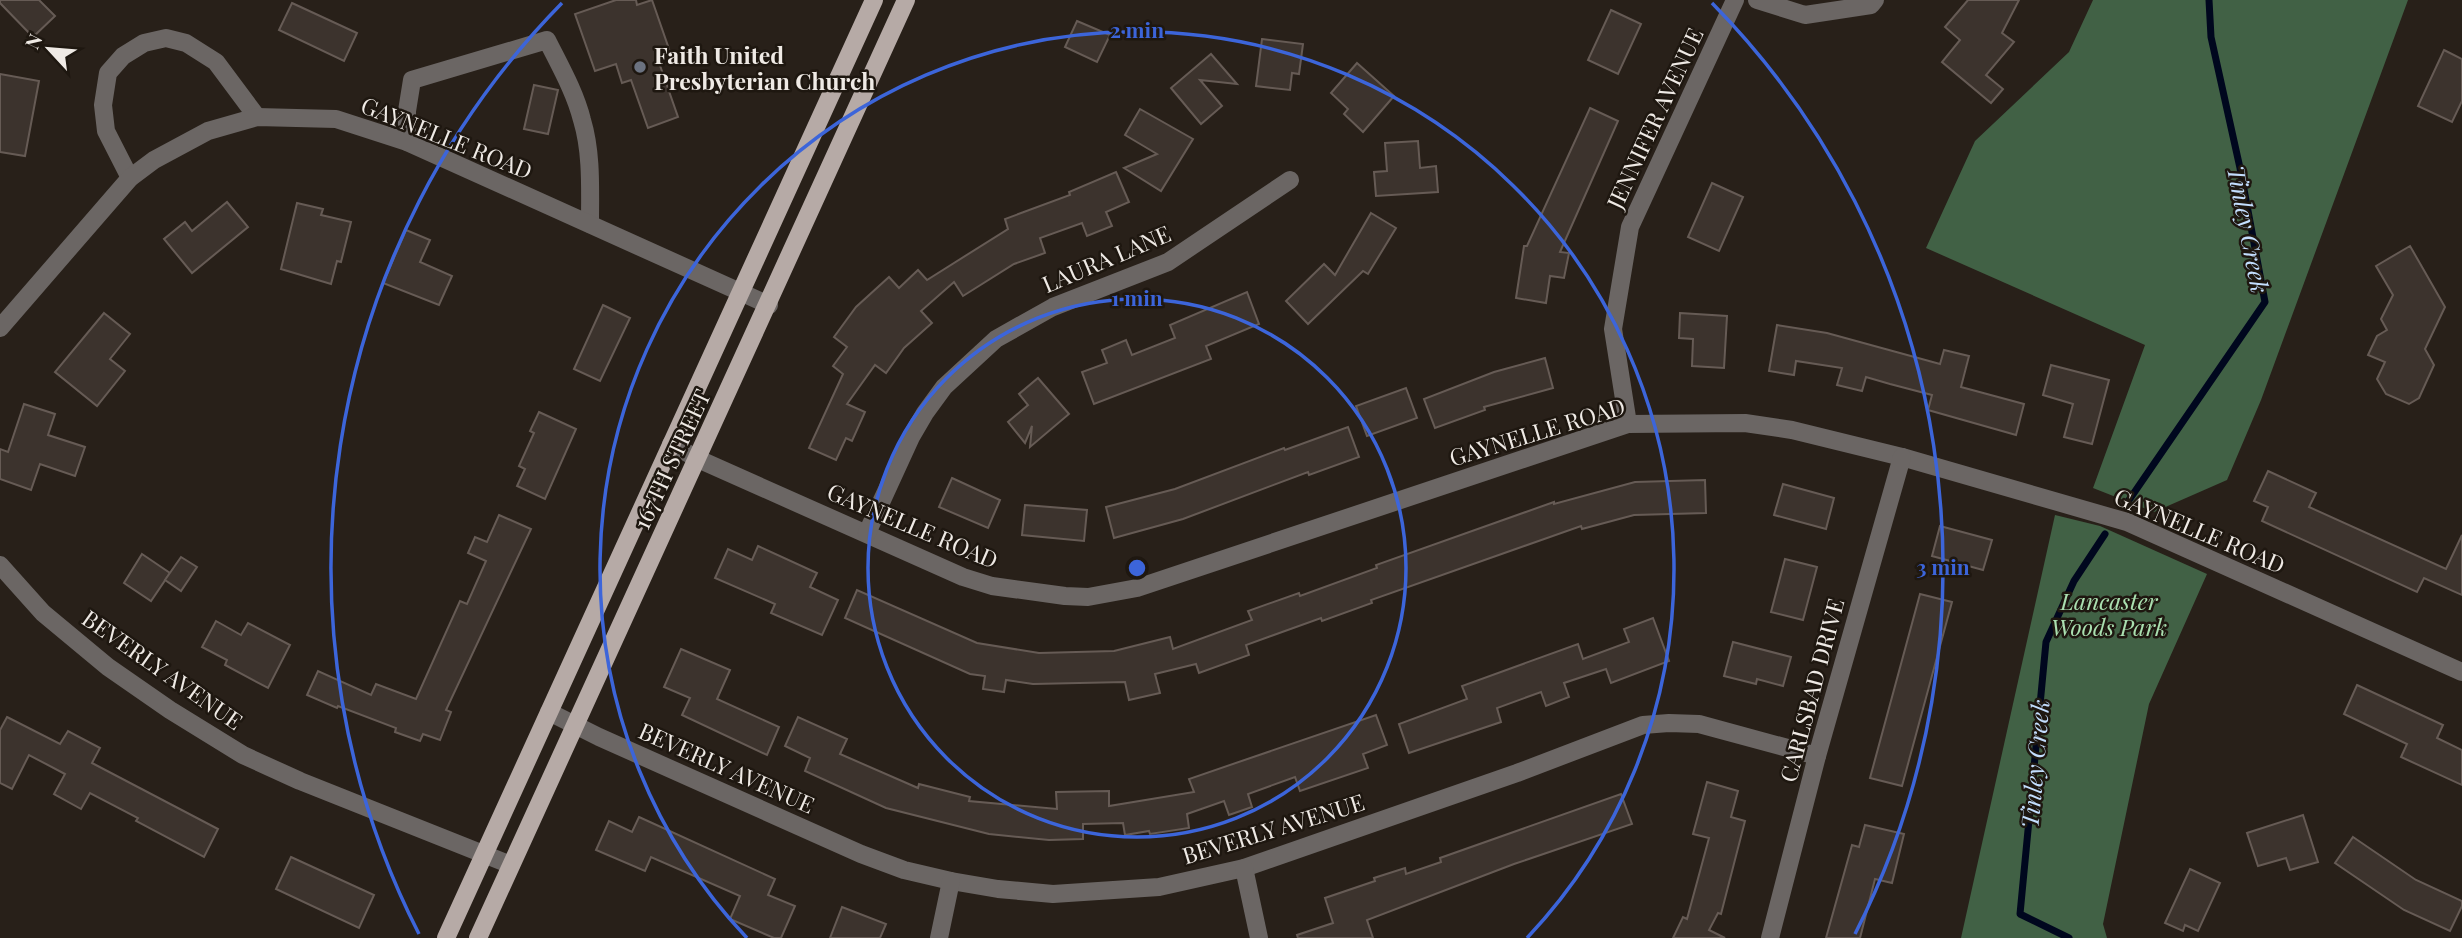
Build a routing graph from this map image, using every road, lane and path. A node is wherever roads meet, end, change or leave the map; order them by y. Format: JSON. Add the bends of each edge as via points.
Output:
{"nodes":[{"id":1,"x":874,"y":0,"type":"edge"},
{"id":2,"x":906,"y":0,"type":"edge"},
{"id":3,"x":1735,"y":0,"type":"edge"},
{"id":4,"x":1757,"y":0,"type":"edge"},
{"id":5,"x":1873,"y":2,"type":"edge"},
{"id":6,"x":257,"y":117,"type":"junction"},
{"id":7,"x":407,"y":142,"type":"junction"},
{"id":8,"x":130,"y":178,"type":"junction"},
{"id":9,"x":1290,"y":180,"type":"dead end"},
{"id":10,"x":590,"y":224,"type":"junction"},
{"id":11,"x":741,"y":292,"type":"junction"},
{"id":12,"x":769,"y":304,"type":"junction"},
{"id":13,"x":0,"y":328,"type":"edge"},
{"id":14,"x":1628,"y":424,"type":"junction"},
{"id":15,"x":671,"y":444,"type":"junction"},
{"id":16,"x":1902,"y":457,"type":"junction"},
{"id":17,"x":698,"y":459,"type":"junction"},
{"id":18,"x":867,"y":533,"type":"junction"},
{"id":19,"x":0,"y":565,"type":"edge"},
{"id":20,"x":2462,"y":672,"type":"edge"},
{"id":21,"x":549,"y":712,"type":"junction"},
{"id":22,"x":575,"y":726,"type":"junction"},
{"id":23,"x":1818,"y":756,"type":"junction"},
{"id":24,"x":484,"y":854,"type":"junction"},
{"id":25,"x":511,"y":865,"type":"junction"},
{"id":26,"x":1244,"y":868,"type":"junction"},
{"id":27,"x":951,"y":881,"type":"junction"},
{"id":28,"x":446,"y":938,"type":"edge"},
{"id":29,"x":478,"y":938,"type":"edge"},
{"id":30,"x":939,"y":938,"type":"edge"},
{"id":31,"x":1259,"y":938,"type":"edge"},
{"id":32,"x":1770,"y":938,"type":"edge"}],
"edges":[{"from":1,"to":11,"type":"main road","name":"167TH STREET"},
{"from":2,"to":12,"type":"main road","name":"167TH STREET"},
{"from":3,"to":14,"type":"street","name":"JENNIFER AVENUE","via":[[1630,227],[1613,328]]},
{"from":4,"to":5,"type":"street","via":[[1805,15]]},
{"from":6,"to":7,"type":"street","name":"GAYNELLE ROAD","via":[[336,119]]},
{"from":6,"to":8,"type":"street","name":"GAYNELLE ROAD","via":[[208,131]]},
{"from":6,"to":8,"type":"street","via":[[215,62],[186,43],[166,37],[144,43],[108,73],[103,105],[106,131]]},
{"from":7,"to":10,"type":"street","name":"GAYNELLE ROAD"},
{"from":7,"to":10,"type":"street","via":[[412,80],[547,40],[583,121]]},
{"from":8,"to":13,"type":"street","name":"GAYNELLE ROAD"},
{"from":9,"to":18,"type":"street","name":"LAURA LANE","via":[[1168,262],[1053,307],[996,339],[944,387],[925,413]]},
{"from":10,"to":11,"type":"street","name":"GAYNELLE ROAD"},
{"from":11,"to":12,"type":"street","name":"GAYNELLE ROAD"},
{"from":11,"to":15,"type":"main road","name":"167TH STREET"},
{"from":12,"to":17,"type":"main road","name":"167TH STREET"},
{"from":14,"to":16,"type":"street","name":"GAYNELLE ROAD","via":[[1745,423]]},
{"from":14,"to":18,"type":"street","name":"GAYNELLE ROAD","via":[[1113,594],[1065,596],[992,586]]},
{"from":15,"to":17,"type":"street","name":"GAYNELLE ROAD"},
{"from":15,"to":21,"type":"main road","name":"167TH STREET"},
{"from":16,"to":20,"type":"street","name":"GAYNELLE ROAD","via":[[2127,522]]},
{"from":16,"to":23,"type":"street","name":"CARLSBAD DRIVE"},
{"from":17,"to":18,"type":"street","name":"GAYNELLE ROAD"},
{"from":17,"to":22,"type":"main road","name":"167TH STREET"},
{"from":19,"to":24,"type":"street","name":"BEVERLY AVENUE","via":[[43,613],[108,667],[243,755]]},
{"from":21,"to":22,"type":"street","name":"BEVERLY AVENUE"},
{"from":21,"to":24,"type":"main road","name":"167TH STREET"},
{"from":22,"to":25,"type":"main road","name":"167TH STREET"},
{"from":22,"to":27,"type":"street","name":"BEVERLY AVENUE","via":[[861,854]]},
{"from":23,"to":26,"type":"street","name":"BEVERLY AVENUE","via":[[1699,724],[1643,725]]},
{"from":23,"to":32,"type":"street","name":"CARLSBAD DRIVE"},
{"from":24,"to":25,"type":"street","name":"BEVERLY AVENUE"},
{"from":24,"to":28,"type":"main road","name":"167TH STREET"},
{"from":25,"to":29,"type":"main road","name":"167TH STREET"},
{"from":26,"to":27,"type":"street","name":"BEVERLY AVENUE","via":[[1159,887],[1053,894]]},
{"from":26,"to":31,"type":"street"},
{"from":27,"to":30,"type":"street"}]}
